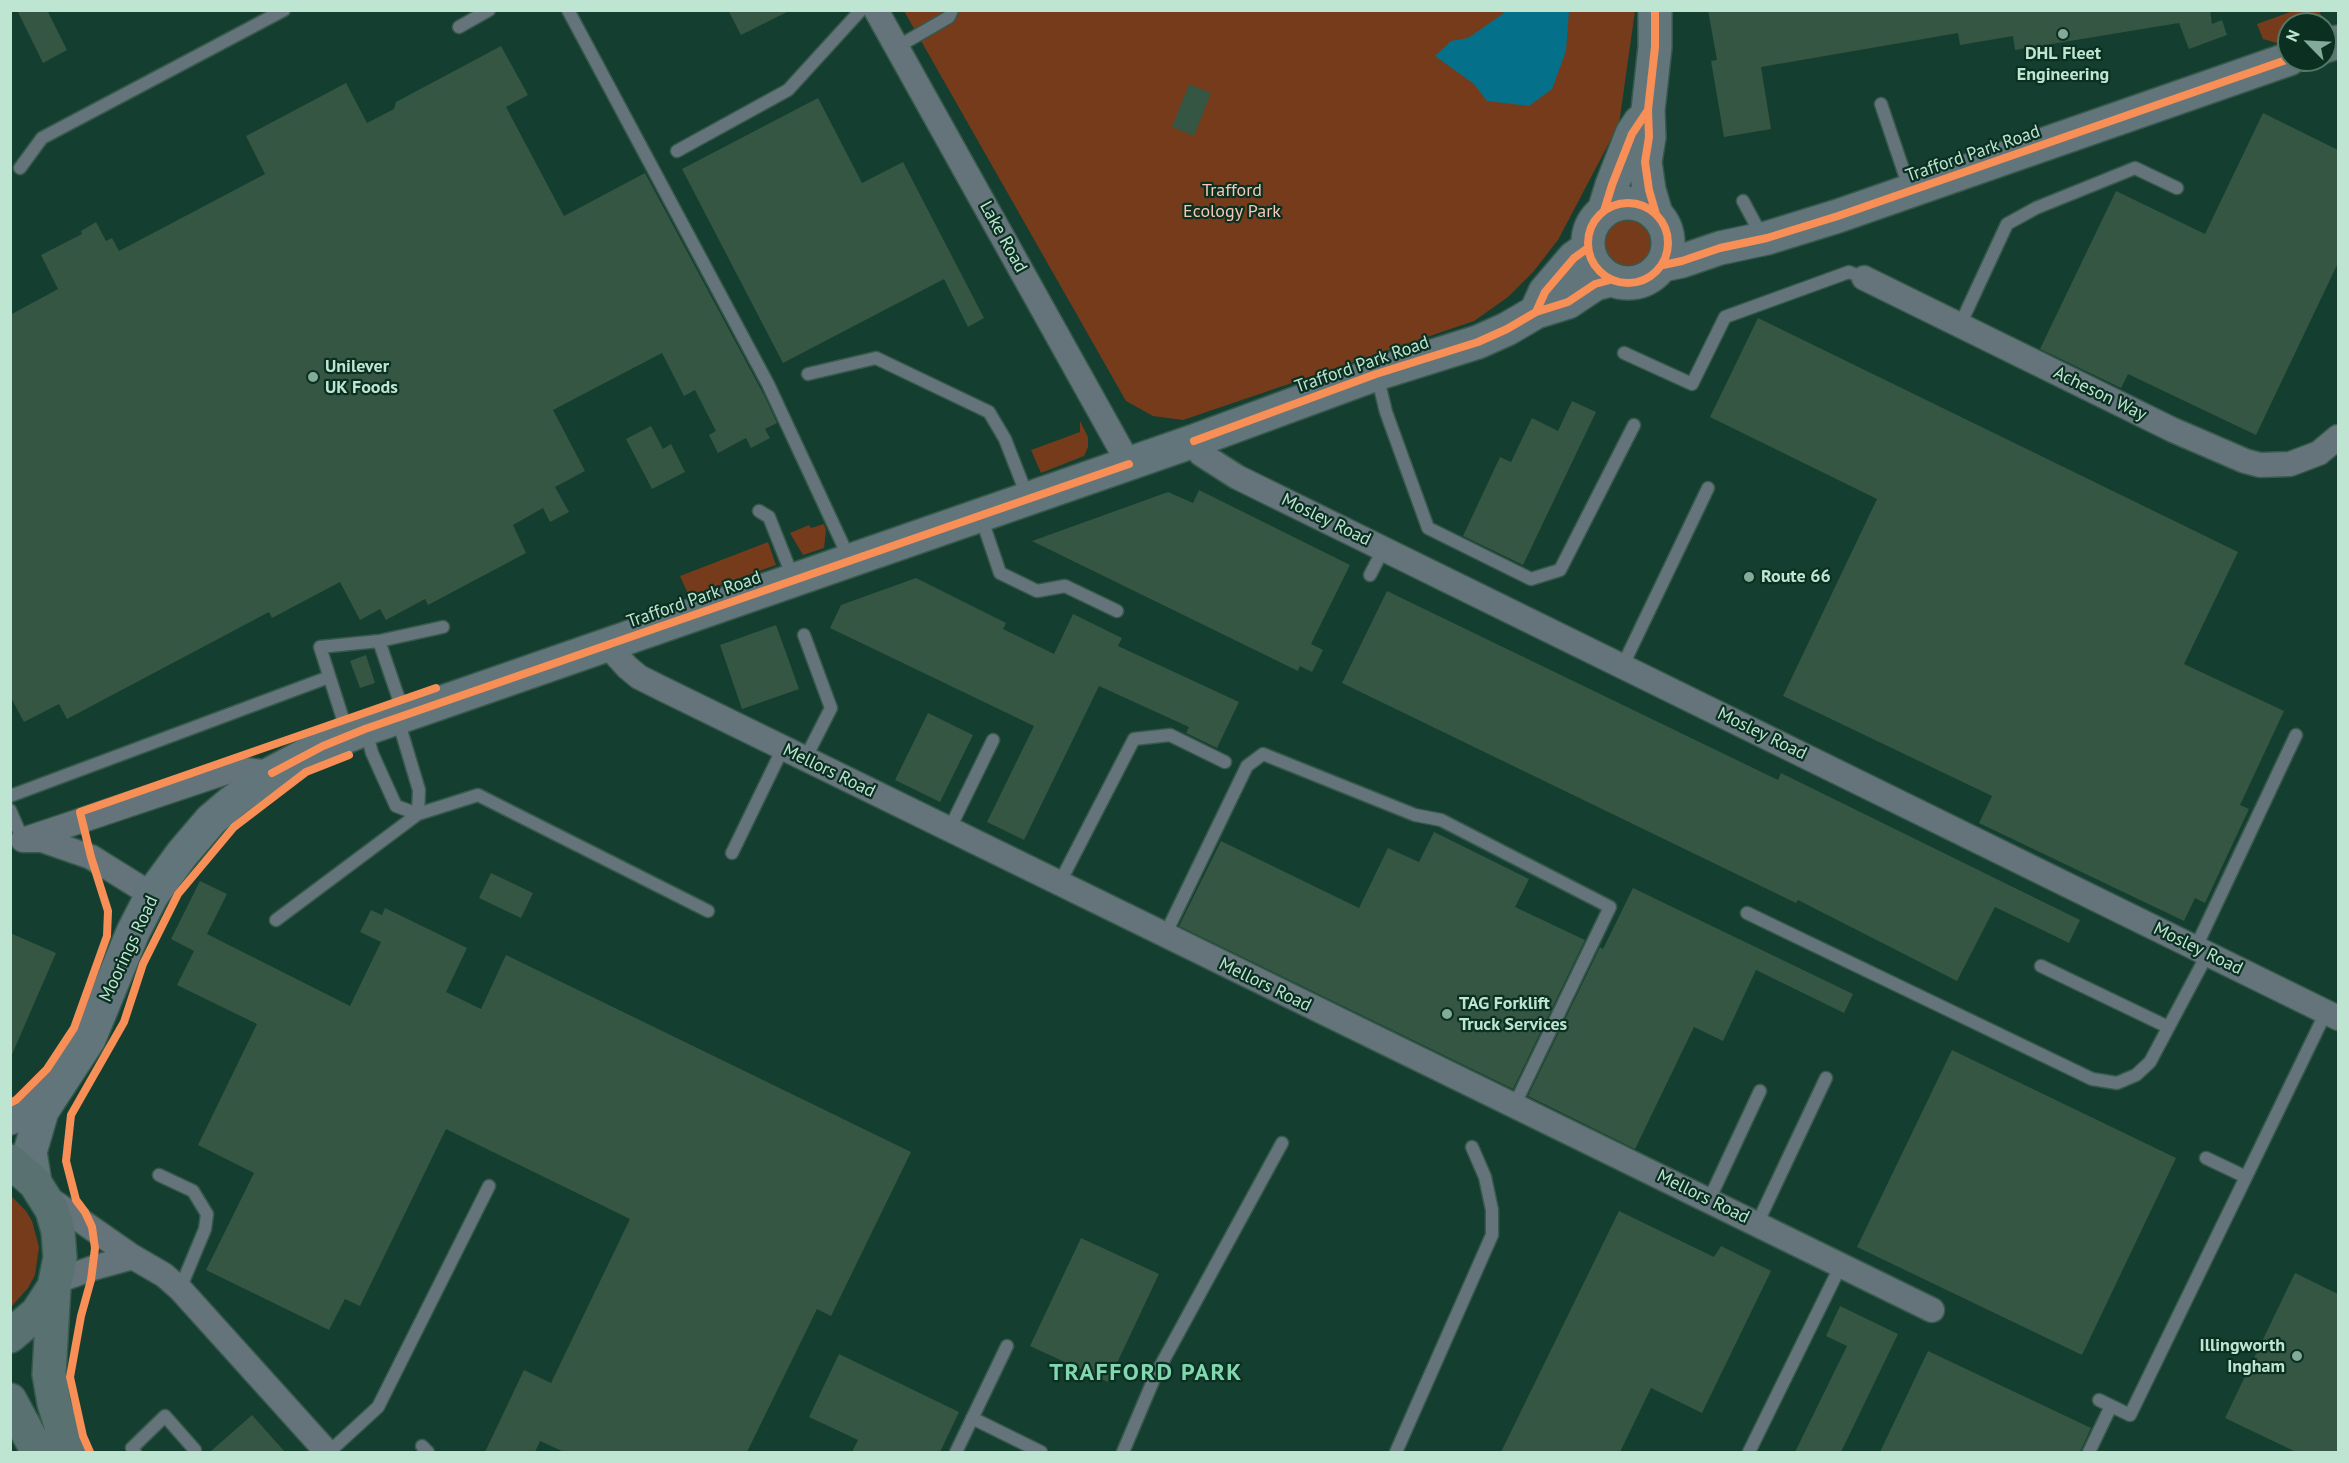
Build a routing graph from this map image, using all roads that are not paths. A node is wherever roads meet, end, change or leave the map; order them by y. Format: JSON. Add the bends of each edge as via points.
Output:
{"nodes":[{"id":1,"x":284,"y":10,"type":"edge"},
{"id":2,"x":489,"y":10,"type":"edge"},
{"id":3,"x":568,"y":10,"type":"edge"},
{"id":4,"x":861,"y":10,"type":"edge"},
{"id":5,"x":876,"y":10,"type":"edge"},
{"id":6,"x":952,"y":10,"type":"edge"},
{"id":7,"x":1655,"y":10,"type":"edge"},
{"id":8,"x":459,"y":27,"type":"dead end"},
{"id":9,"x":897,"y":48,"type":"junction"},
{"id":10,"x":2277,"y":63,"type":"edge"},
{"id":11,"x":1881,"y":104,"type":"dead end"},
{"id":12,"x":1648,"y":110,"type":"junction"},
{"id":13,"x":677,"y":151,"type":"dead end"},
{"id":14,"x":20,"y":168,"type":"dead end"},
{"id":15,"x":2177,"y":188,"type":"dead end"},
{"id":16,"x":1911,"y":191,"type":"junction"},
{"id":17,"x":1743,"y":201,"type":"dead end"},
{"id":18,"x":1604,"y":211,"type":"junction"},
{"id":19,"x":1661,"y":221,"type":"junction"},
{"id":20,"x":1767,"y":238,"type":"junction"},
{"id":21,"x":1588,"y":248,"type":"junction"},
{"id":22,"x":1720,"y":248,"type":"junction"},
{"id":23,"x":1663,"y":265,"type":"junction"},
{"id":24,"x":1864,"y":278,"type":"joint"},
{"id":25,"x":1610,"y":280,"type":"junction"},
{"id":26,"x":1536,"y":312,"type":"junction"},
{"id":27,"x":1960,"y":325,"type":"junction"},
{"id":28,"x":1624,"y":352,"type":"dead end"},
{"id":29,"x":1377,"y":374,"type":"junction"},
{"id":30,"x":808,"y":375,"type":"dead end"},
{"id":31,"x":1634,"y":425,"type":"dead end"},
{"id":32,"x":2338,"y":437,"type":"edge"},
{"id":33,"x":1194,"y":441,"type":"junction"},
{"id":34,"x":1129,"y":464,"type":"junction"},
{"id":35,"x":1708,"y":488,"type":"dead end"},
{"id":36,"x":1028,"y":499,"type":"junction"},
{"id":37,"x":759,"y":511,"type":"dead end"},
{"id":38,"x":980,"y":516,"type":"junction"},
{"id":39,"x":1384,"y":548,"type":"junction"},
{"id":40,"x":850,"y":561,"type":"junction"},
{"id":41,"x":1370,"y":575,"type":"dead end"},
{"id":42,"x":795,"y":581,"type":"junction"},
{"id":43,"x":1117,"y":611,"type":"dead end"},
{"id":44,"x":443,"y":627,"type":"dead end"},
{"id":45,"x":804,"y":635,"type":"dead end"},
{"id":46,"x":379,"y":641,"type":"junction"},
{"id":47,"x":614,"y":643,"type":"junction"},
{"id":48,"x":1623,"y":665,"type":"junction"},
{"id":49,"x":329,"y":677,"type":"junction"},
{"id":50,"x":401,"y":717,"type":"junction"},
{"id":51,"x":357,"y":733,"type":"junction"},
{"id":52,"x":2296,"y":735,"type":"dead end"},
{"id":53,"x":993,"y":740,"type":"dead end"},
{"id":54,"x":783,"y":748,"type":"junction"},
{"id":55,"x":806,"y":759,"type":"junction"},
{"id":56,"x":1225,"y":762,"type":"dead end"},
{"id":57,"x":272,"y":774,"type":"junction"},
{"id":58,"x":10,"y":796,"type":"edge"},
{"id":59,"x":10,"y":810,"type":"edge"},
{"id":60,"x":418,"y":814,"type":"junction"},
{"id":61,"x":949,"y":830,"type":"junction"},
{"id":62,"x":17,"y":842,"type":"edge"},
{"id":63,"x":732,"y":853,"type":"dead end"},
{"id":64,"x":1059,"y":884,"type":"junction"},
{"id":65,"x":152,"y":895,"type":"junction"},
{"id":66,"x":708,"y":910,"type":"dead end"},
{"id":67,"x":1747,"y":913,"type":"dead end"},
{"id":68,"x":276,"y":921,"type":"dead end"},
{"id":69,"x":1165,"y":935,"type":"junction"},
{"id":70,"x":2202,"y":950,"type":"junction"},
{"id":71,"x":2041,"y":966,"type":"dead end"},
{"id":72,"x":2332,"y":1015,"type":"edge"},
{"id":73,"x":2168,"y":1027,"type":"junction"},
{"id":74,"x":1826,"y":1078,"type":"dead end"},
{"id":75,"x":56,"y":1089,"type":"junction"},
{"id":76,"x":1760,"y":1091,"type":"dead end"},
{"id":77,"x":1514,"y":1106,"type":"junction"},
{"id":78,"x":10,"y":1118,"type":"edge"},
{"id":79,"x":1282,"y":1143,"type":"dead end"},
{"id":80,"x":1472,"y":1147,"type":"dead end"},
{"id":81,"x":2206,"y":1158,"type":"dead end"},
{"id":82,"x":10,"y":1161,"type":"edge"},
{"id":83,"x":159,"y":1175,"type":"dead end"},
{"id":84,"x":2246,"y":1177,"type":"junction"},
{"id":85,"x":489,"y":1186,"type":"dead end"},
{"id":86,"x":39,"y":1189,"type":"junction"},
{"id":87,"x":1709,"y":1200,"type":"junction"},
{"id":88,"x":1757,"y":1224,"type":"junction"},
{"id":89,"x":133,"y":1257,"type":"junction"},
{"id":90,"x":1841,"y":1265,"type":"junction"},
{"id":91,"x":55,"y":1284,"type":"junction"},
{"id":92,"x":180,"y":1289,"type":"junction"},
{"id":93,"x":1932,"y":1310,"type":"dead end"},
{"id":94,"x":10,"y":1336,"type":"edge"},
{"id":95,"x":1007,"y":1346,"type":"dead end"},
{"id":96,"x":10,"y":1400,"type":"edge"},
{"id":97,"x":2099,"y":1400,"type":"dead end"},
{"id":98,"x":2111,"y":1406,"type":"junction"},
{"id":99,"x":972,"y":1418,"type":"junction"},
{"id":100,"x":195,"y":1450,"type":"dead end"},
{"id":101,"x":38,"y":1452,"type":"edge"},
{"id":102,"x":69,"y":1452,"type":"edge"},
{"id":103,"x":135,"y":1452,"type":"edge"},
{"id":104,"x":328,"y":1452,"type":"edge"},
{"id":105,"x":956,"y":1452,"type":"edge"},
{"id":106,"x":1041,"y":1452,"type":"edge"},
{"id":107,"x":1123,"y":1452,"type":"edge"},
{"id":108,"x":1396,"y":1452,"type":"edge"},
{"id":109,"x":1749,"y":1452,"type":"edge"},
{"id":110,"x":2089,"y":1452,"type":"edge"}],
"edges":[{"from":1,"to":14,"type":"lane","via":[[42,138]]},
{"from":2,"to":8,"type":"lane"},
{"from":3,"to":40,"type":"lane","via":[[768,384]]},
{"from":4,"to":13,"type":"lane","via":[[788,90]]},
{"from":5,"to":9,"type":"street","name":"Lake Road"},
{"from":6,"to":9,"type":"lane","via":[[949,17]]},
{"from":7,"to":12,"type":"street"},
{"from":9,"to":34,"type":"street","name":"Lake Road"},
{"from":10,"to":16,"type":"street","name":"Trafford Park Road"},
{"from":11,"to":16,"type":"lane"},
{"from":12,"to":18,"type":"street","via":[[1632,134]]},
{"from":12,"to":19,"type":"street","via":[[1645,162],[1649,190]]},
{"from":15,"to":27,"type":"lane","via":[[2135,168],[2036,208],[2007,224]]},
{"from":16,"to":20,"type":"street","name":"Trafford Park Road"},
{"from":17,"to":20,"type":"lane"},
{"from":18,"to":19,"type":"street","via":[[1617,204],[1631,203],[1644,206]]},
{"from":18,"to":21,"type":"street","via":[[1591,227]]},
{"from":19,"to":22,"type":"street"},
{"from":19,"to":23,"type":"street","via":[[1669,242]]},
{"from":20,"to":22,"type":"street","name":"Trafford Park Road"},
{"from":21,"to":25,"type":"street","via":[[1599,272]]},
{"from":21,"to":26,"type":"street","via":[[1545,291]]},
{"from":22,"to":23,"type":"street","name":"Trafford Park Road"},
{"from":23,"to":25,"type":"street","via":[[1639,282],[1621,284]]},
{"from":24,"to":27,"type":"street","name":"Acheson Way"},
{"from":24,"to":28,"type":"lane","via":[[1849,272],[1725,317],[1692,384]]},
{"from":25,"to":26,"type":"street","name":"Trafford Park Road","via":[[1595,284],[1568,302]]},
{"from":26,"to":29,"type":"street","name":"Trafford Park Road","via":[[1478,342]]},
{"from":27,"to":32,"type":"street","name":"Acheson Way","via":[[2173,430],[2245,461],[2290,464],[2319,453]]},
{"from":29,"to":31,"type":"lane","via":[[1386,412],[1428,528],[1531,579],[1560,570]]},
{"from":29,"to":33,"type":"street","name":"Trafford Park Road"},
{"from":30,"to":36,"type":"lane","via":[[876,358],[989,412],[1005,439]]},
{"from":33,"to":34,"type":"street","name":"Trafford Park Road"},
{"from":33,"to":39,"type":"street","name":"Mosley Road","via":[[1211,463]]},
{"from":34,"to":36,"type":"street","name":"Trafford Park Road"},
{"from":35,"to":48,"type":"lane"},
{"from":36,"to":38,"type":"street","name":"Trafford Park Road"},
{"from":37,"to":42,"type":"lane","via":[[769,517]]},
{"from":38,"to":40,"type":"street","name":"Trafford Park Road"},
{"from":38,"to":43,"type":"lane","via":[[1000,573],[1037,591],[1065,586]]},
{"from":39,"to":41,"type":"lane"},
{"from":39,"to":48,"type":"street","name":"Mosley Road"},
{"from":40,"to":42,"type":"street","name":"Trafford Park Road"},
{"from":42,"to":47,"type":"street","name":"Trafford Park Road"},
{"from":44,"to":46,"type":"lane"},
{"from":45,"to":55,"type":"lane","via":[[831,708]]},
{"from":46,"to":49,"type":"lane","via":[[320,647]]},
{"from":46,"to":50,"type":"lane"},
{"from":47,"to":50,"type":"street","name":"Trafford Park Road"},
{"from":47,"to":54,"type":"street","name":"Mellors Road","via":[[617,656],[639,677]]},
{"from":48,"to":70,"type":"street","name":"Mosley Road"},
{"from":49,"to":51,"type":"lane"},
{"from":49,"to":58,"type":"lane"},
{"from":50,"to":51,"type":"street","name":"Trafford Park Road"},
{"from":50,"to":60,"type":"lane","via":[[419,790]]},
{"from":51,"to":57,"type":"street","name":"Trafford Park Road","via":[[323,746]]},
{"from":51,"to":60,"type":"lane","via":[[372,753],[396,806]]},
{"from":52,"to":70,"type":"lane"},
{"from":53,"to":61,"type":"lane"},
{"from":54,"to":55,"type":"street","name":"Mellors Road"},
{"from":54,"to":63,"type":"lane"},
{"from":55,"to":61,"type":"street","name":"Mellors Road"},
{"from":56,"to":64,"type":"lane","via":[[1170,735],[1134,739]]},
{"from":57,"to":62,"type":"street","via":[[235,769]]},
{"from":57,"to":65,"type":"street","name":"Moorings Road","via":[[211,820]]},
{"from":59,"to":62,"type":"lane"},
{"from":60,"to":66,"type":"lane","via":[[478,795]]},
{"from":60,"to":68,"type":"lane"},
{"from":61,"to":64,"type":"street","name":"Mellors Road"},
{"from":62,"to":65,"type":"street","via":[[42,840],[90,857]]},
{"from":64,"to":69,"type":"street","name":"Mellors Road"},
{"from":65,"to":75,"type":"street","name":"Moorings Road","via":[[89,1039]]},
{"from":67,"to":73,"type":"lane","via":[[2092,1079],[2117,1083],[2136,1076],[2150,1062]]},
{"from":69,"to":77,"type":"street","name":"Mellors Road"},
{"from":69,"to":77,"type":"lane","via":[[1246,766],[1263,754],[1415,815],[1441,820],[1610,907]]},
{"from":70,"to":72,"type":"street","name":"Mosley Road"},
{"from":70,"to":73,"type":"lane"},
{"from":71,"to":73,"type":"lane"},
{"from":72,"to":84,"type":"lane"},
{"from":74,"to":88,"type":"lane"},
{"from":75,"to":78,"type":"street","name":"Moorings Road"},
{"from":75,"to":86,"type":"street","name":"Moorings Road","via":[[32,1138],[30,1152]]},
{"from":76,"to":87,"type":"lane"},
{"from":77,"to":87,"type":"street","name":"Mellors Road"},
{"from":79,"to":107,"type":"lane","via":[[1156,1374]]},
{"from":80,"to":108,"type":"lane","via":[[1485,1176],[1492,1235]]},
{"from":81,"to":84,"type":"lane"},
{"from":82,"to":86,"type":"main road"},
{"from":83,"to":92,"type":"lane","via":[[193,1191],[207,1214],[205,1229]]},
{"from":84,"to":98,"type":"lane","via":[[2130,1415]]},
{"from":85,"to":104,"type":"lane","via":[[378,1407]]},
{"from":86,"to":89,"type":"street"},
{"from":86,"to":91,"type":"main road","via":[[52,1210],[58,1232],[60,1258]]},
{"from":87,"to":88,"type":"street","name":"Mellors Road"},
{"from":88,"to":90,"type":"street","name":"Mellors Road"},
{"from":89,"to":91,"type":"street"},
{"from":89,"to":92,"type":"street"},
{"from":90,"to":93,"type":"street","name":"Mellors Road"},
{"from":90,"to":109,"type":"lane"},
{"from":91,"to":94,"type":"main road","via":[[37,1313]]},
{"from":91,"to":102,"type":"main road","via":[[49,1374]]},
{"from":92,"to":104,"type":"street"},
{"from":95,"to":99,"type":"lane"},
{"from":96,"to":101,"type":"main road"},
{"from":97,"to":98,"type":"lane"},
{"from":98,"to":110,"type":"lane"},
{"from":99,"to":105,"type":"lane"},
{"from":99,"to":106,"type":"lane"},
{"from":100,"to":103,"type":"lane","via":[[165,1416],[132,1448]]}]}
